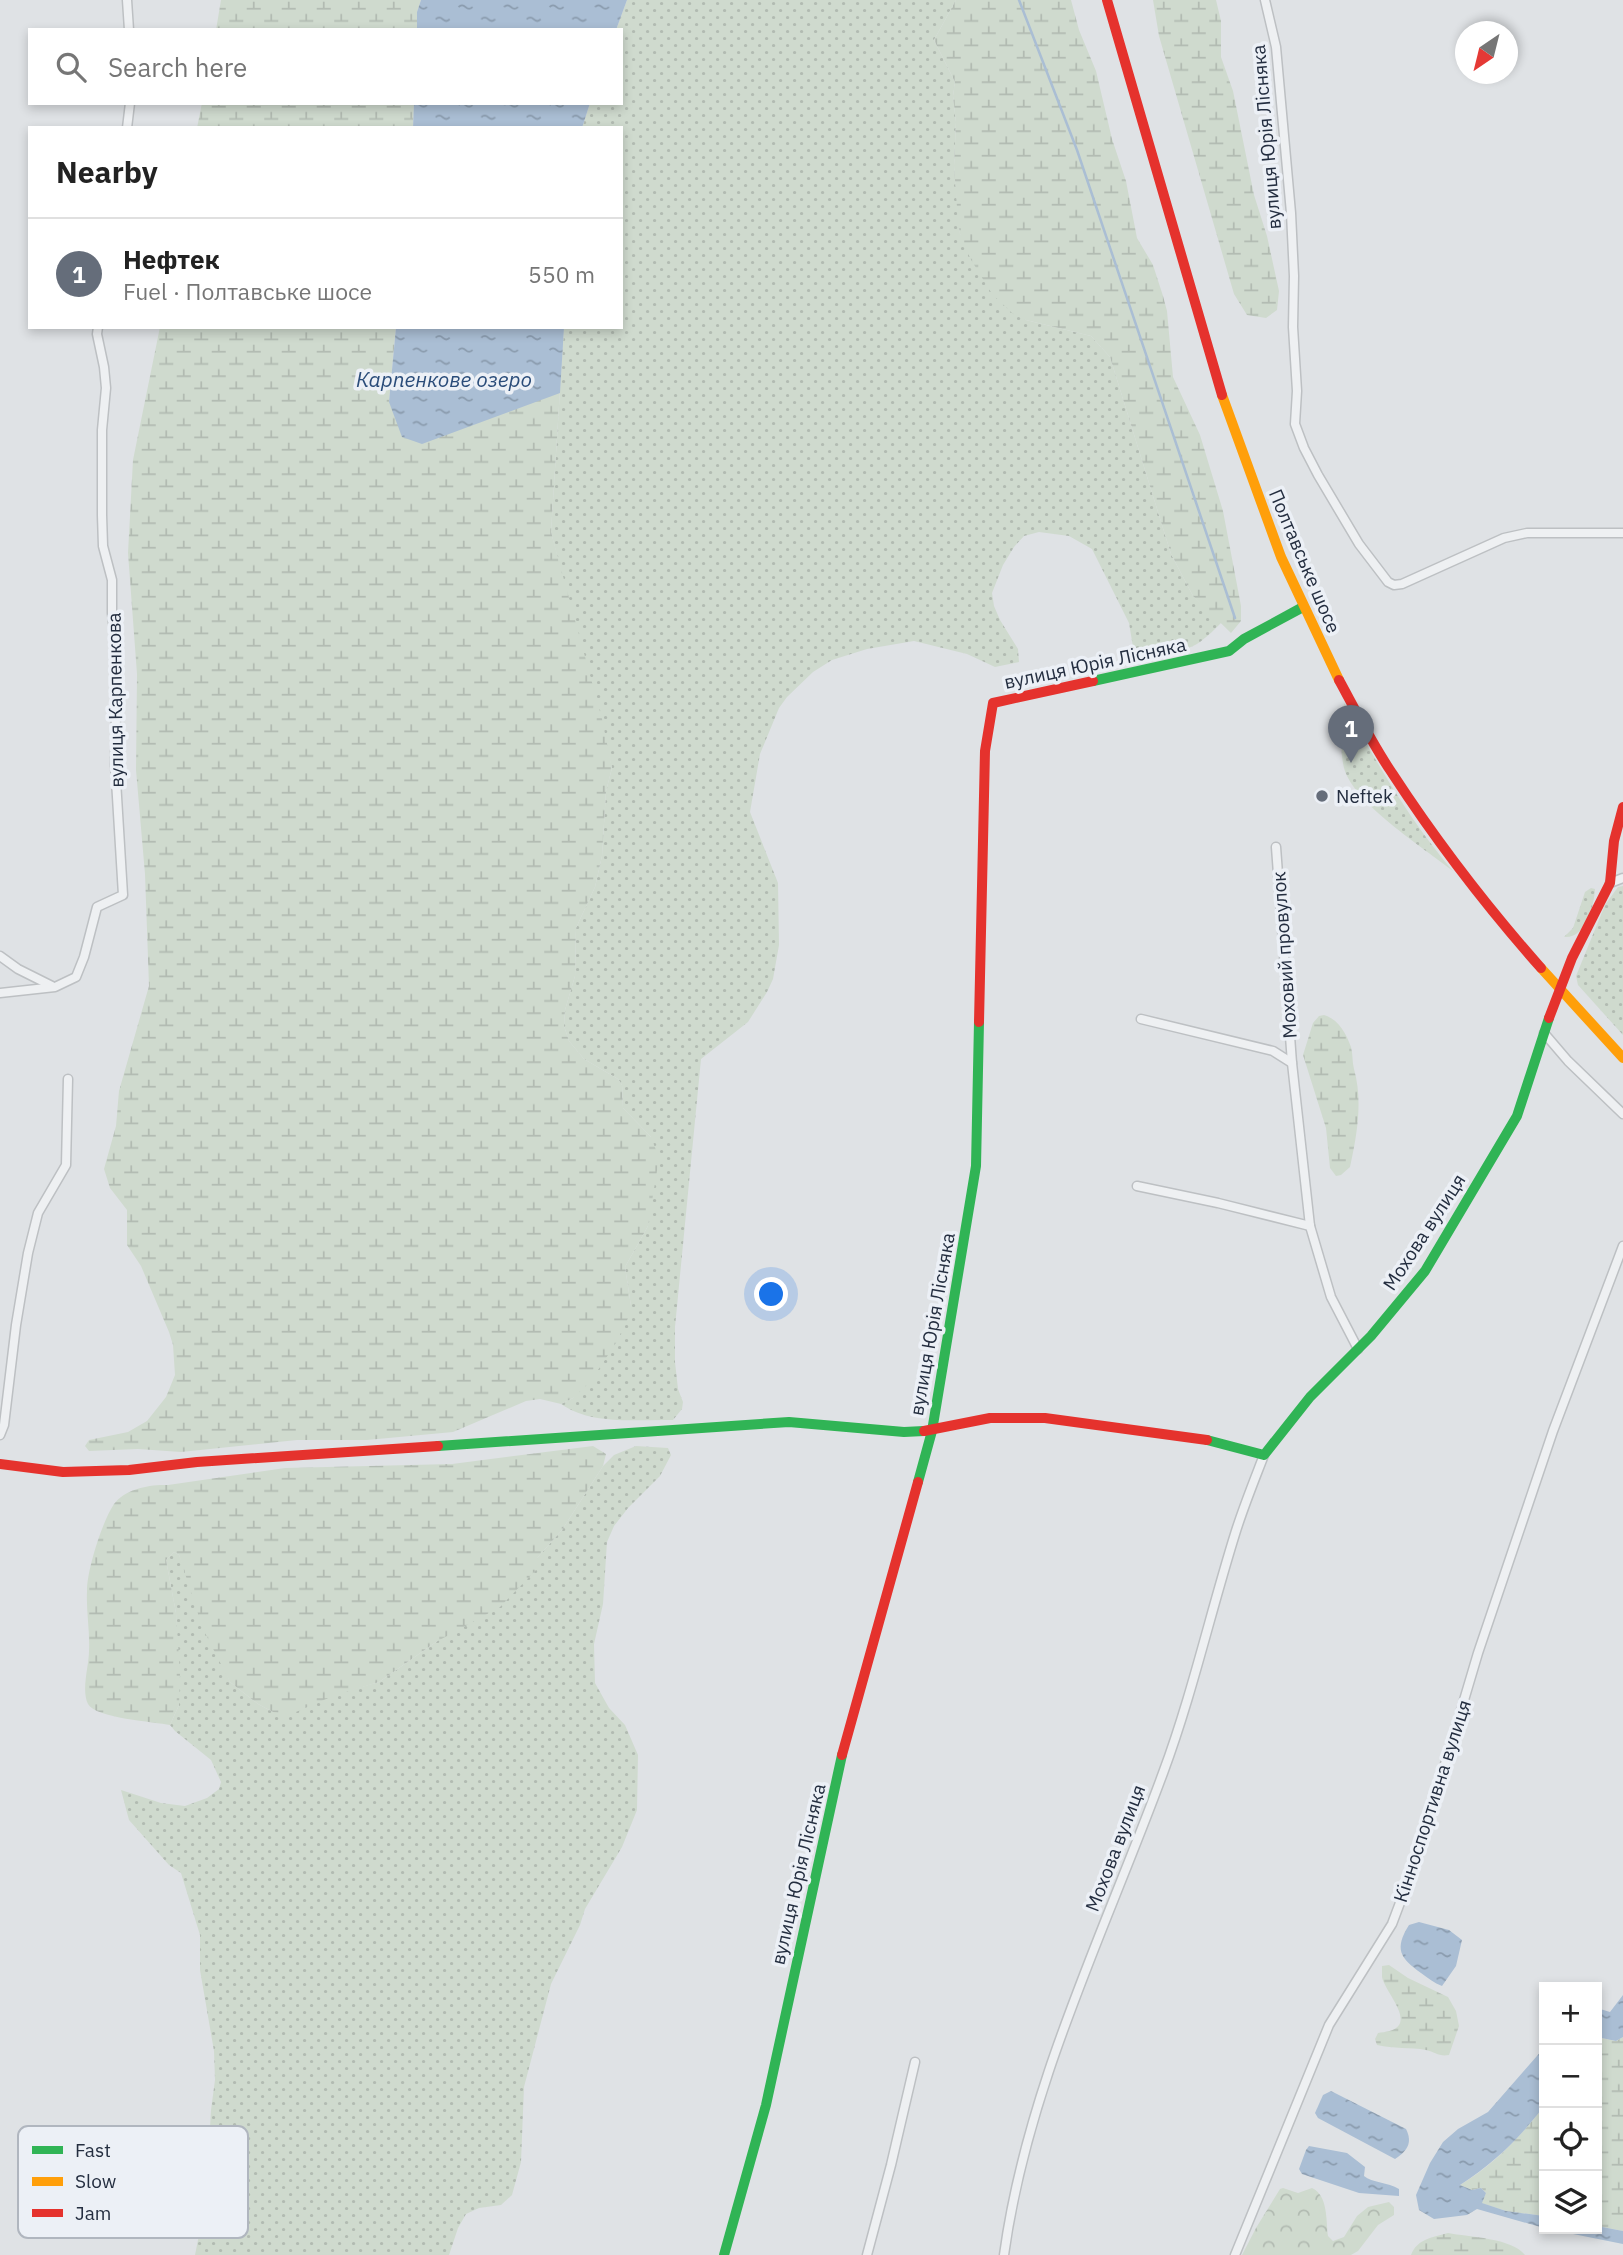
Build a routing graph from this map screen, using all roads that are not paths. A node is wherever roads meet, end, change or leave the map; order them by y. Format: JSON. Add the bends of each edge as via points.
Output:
{"nodes":[{"id":1,"x":127,"y":0,"type":"edge"},
{"id":2,"x":1107,"y":0,"type":"edge"},
{"id":3,"x":1265,"y":0,"type":"edge"},
{"id":4,"x":129,"y":28,"type":"edge"},
{"id":5,"x":130,"y":105,"type":"edge"},
{"id":6,"x":127,"y":126,"type":"edge"},
{"id":7,"x":98,"y":329,"type":"edge"},
{"id":8,"x":1623,"y":533,"type":"edge"},
{"id":9,"x":1303,"y":607,"type":"junction"},
{"id":10,"x":1623,"y":807,"type":"edge"},
{"id":11,"x":1276,"y":847,"type":"dead end"},
{"id":12,"x":1623,"y":878,"type":"edge"},
{"id":13,"x":1610,"y":883,"type":"junction"},
{"id":14,"x":0,"y":956,"type":"edge"},
{"id":15,"x":55,"y":987,"type":"junction"},
{"id":16,"x":1561,"y":991,"type":"junction"},
{"id":17,"x":0,"y":993,"type":"edge"},
{"id":18,"x":1141,"y":1018,"type":"dead end"},
{"id":19,"x":1544,"y":1033,"type":"junction"},
{"id":20,"x":1623,"y":1058,"type":"edge"},
{"id":21,"x":1292,"y":1063,"type":"junction"},
{"id":22,"x":68,"y":1079,"type":"dead end"},
{"id":23,"x":1623,"y":1114,"type":"edge"},
{"id":24,"x":1137,"y":1186,"type":"dead end"},
{"id":25,"x":1310,"y":1226,"type":"junction"},
{"id":26,"x":1623,"y":1246,"type":"edge"},
{"id":27,"x":1358,"y":1349,"type":"junction"},
{"id":28,"x":932,"y":1431,"type":"junction"},
{"id":29,"x":0,"y":1435,"type":"edge"},
{"id":30,"x":1264,"y":1455,"type":"junction"},
{"id":31,"x":0,"y":1464,"type":"edge"},
{"id":32,"x":915,"y":2062,"type":"dead end"},
{"id":33,"x":724,"y":2255,"type":"edge"},
{"id":34,"x":867,"y":2255,"type":"edge"},
{"id":35,"x":1004,"y":2255,"type":"edge"},
{"id":36,"x":1235,"y":2255,"type":"edge"}],
"edges":[{"from":1,"to":4,"type":"street"},
{"from":2,"to":9,"type":"street","name":"Полтавське шосе","via":[[1223,398]]},
{"from":3,"to":8,"type":"street","name":"вулиця Юрія Лісняка","via":[[1276,47],[1291,213],[1296,424],[1318,475],[1359,544],[1394,585],[1504,538],[1527,533]]},
{"from":5,"to":6,"type":"street"},
{"from":7,"to":15,"type":"street","name":"вулиця Карпенкова","via":[[106,388],[102,526],[112,580],[117,660],[115,764],[123,895],[97,906],[76,977]]},
{"from":9,"to":16,"type":"street","name":"Полтавське шосе","via":[[1390,771],[1472,887]]},
{"from":9,"to":28,"type":"street","name":"вулиця Юрія Лісняка","via":[[1229,651],[993,703],[985,751],[975,1177]]},
{"from":10,"to":13,"type":"street","name":"Мохова вулиця"},
{"from":11,"to":21,"type":"street","name":"Моховий провулок"},
{"from":12,"to":13,"type":"street"},
{"from":13,"to":16,"type":"street","name":"Мохова вулиця","via":[[1572,958]]},
{"from":14,"to":15,"type":"street"},
{"from":15,"to":17,"type":"street"},
{"from":16,"to":19,"type":"street","name":"Мохова вулиця"},
{"from":16,"to":20,"type":"street","name":"Полтавське шосе"},
{"from":18,"to":21,"type":"street","name":"Моховий провулок","via":[[1273,1051]]},
{"from":19,"to":23,"type":"street"},
{"from":19,"to":27,"type":"street","name":"Мохова вулиця","via":[[1517,1116],[1425,1271]]},
{"from":21,"to":25,"type":"street","name":"Моховий провулок"},
{"from":22,"to":29,"type":"street","via":[[66,1165],[38,1213]]},
{"from":24,"to":25,"type":"street"},
{"from":25,"to":27,"type":"street","name":"Моховий провулок","via":[[1331,1297]]},
{"from":26,"to":36,"type":"street","name":"Кінноспортивна вулиця","via":[[1553,1432],[1392,1924],[1329,2025]]},
{"from":27,"to":30,"type":"street","name":"Мохова вулиця","via":[[1310,1397]]},
{"from":28,"to":30,"type":"street","via":[[990,1418],[1045,1419],[1208,1440]]},
{"from":28,"to":31,"type":"street","via":[[904,1433],[789,1422],[129,1470],[63,1472]]},
{"from":28,"to":33,"type":"street","name":"вулиця Юрія Лісняка","via":[[843,1750],[766,2105]]},
{"from":30,"to":35,"type":"street","name":"Мохова вулиця","via":[[1235,1532],[1165,1769],[1042,2093],[1011,2204]]},
{"from":32,"to":34,"type":"street"}]}
